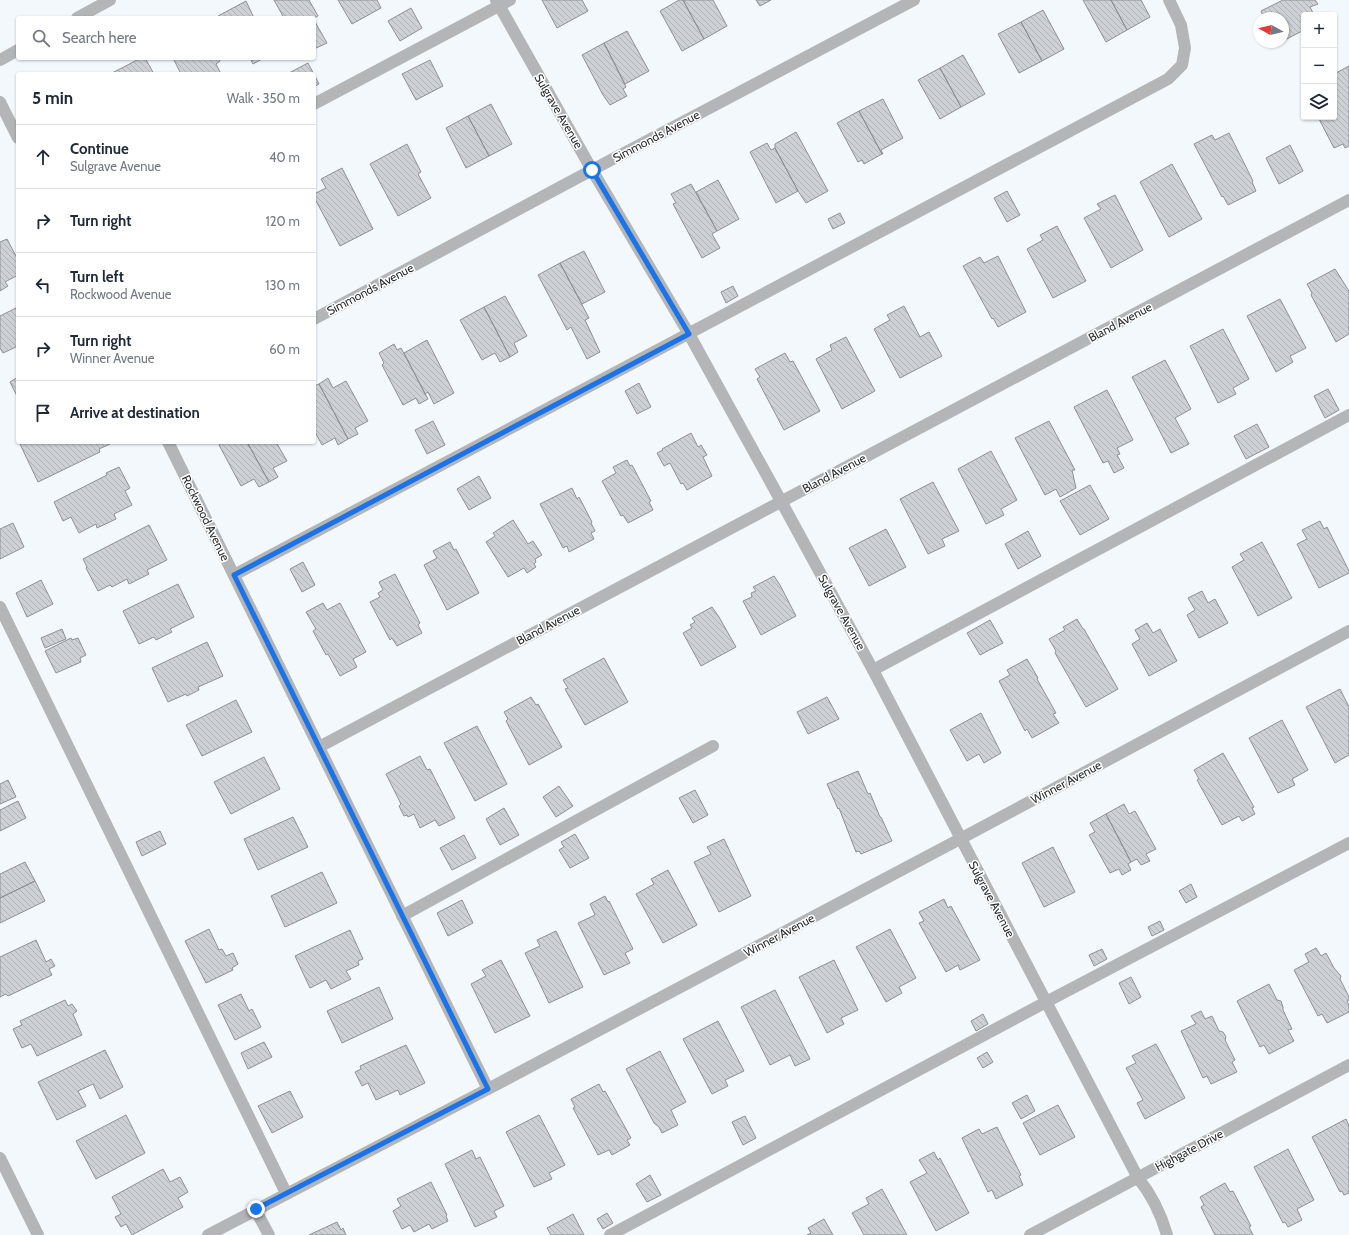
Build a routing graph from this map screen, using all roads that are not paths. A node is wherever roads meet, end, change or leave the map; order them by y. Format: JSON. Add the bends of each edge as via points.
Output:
{"nodes":[{"id":1,"x":110,"y":0,"type":"edge"},
{"id":2,"x":914,"y":0,"type":"edge"},
{"id":3,"x":1169,"y":0,"type":"edge"},
{"id":4,"x":502,"y":2,"type":"edge"},
{"id":5,"x":81,"y":16,"type":"edge"},
{"id":6,"x":16,"y":51,"type":"edge"},
{"id":7,"x":0,"y":60,"type":"edge"},
{"id":8,"x":0,"y":102,"type":"edge"},
{"id":9,"x":316,"y":103,"type":"edge"},
{"id":10,"x":16,"y":134,"type":"edge"},
{"id":11,"x":592,"y":170,"type":"junction"},
{"id":12,"x":1349,"y":200,"type":"edge"},
{"id":13,"x":316,"y":318,"type":"edge"},
{"id":14,"x":689,"y":334,"type":"junction"},
{"id":15,"x":1349,"y":415,"type":"edge"},
{"id":16,"x":169,"y":444,"type":"edge"},
{"id":17,"x":781,"y":501,"type":"junction"},
{"id":18,"x":234,"y":575,"type":"junction"},
{"id":19,"x":0,"y":607,"type":"edge"},
{"id":20,"x":1349,"y":631,"type":"edge"},
{"id":21,"x":873,"y":670,"type":"junction"},
{"id":22,"x":713,"y":746,"type":"dead end"},
{"id":23,"x":318,"y":747,"type":"junction"},
{"id":24,"x":960,"y":839,"type":"junction"},
{"id":25,"x":1349,"y":843,"type":"edge"},
{"id":26,"x":402,"y":916,"type":"junction"},
{"id":27,"x":1046,"y":1002,"type":"junction"},
{"id":28,"x":1349,"y":1065,"type":"edge"},
{"id":29,"x":488,"y":1089,"type":"junction"},
{"id":30,"x":0,"y":1158,"type":"edge"},
{"id":31,"x":1138,"y":1178,"type":"junction"},
{"id":32,"x":286,"y":1194,"type":"junction"},
{"id":33,"x":256,"y":1209,"type":"junction"},
{"id":34,"x":38,"y":1235,"type":"edge"},
{"id":35,"x":208,"y":1235,"type":"edge"},
{"id":36,"x":269,"y":1235,"type":"edge"},
{"id":37,"x":610,"y":1235,"type":"edge"},
{"id":38,"x":1030,"y":1235,"type":"edge"},
{"id":39,"x":1167,"y":1235,"type":"edge"}],
"edges":[{"from":1,"to":5,"type":"street"},
{"from":2,"to":11,"type":"street","name":"Simmonds Avenue"},
{"from":3,"to":14,"type":"street","via":[[1181,25],[1185,48],[1182,64],[1168,79]]},
{"from":4,"to":9,"type":"street"},
{"from":4,"to":11,"type":"street","name":"Sulgrave Avenue"},
{"from":6,"to":7,"type":"street"},
{"from":8,"to":10,"type":"street"},
{"from":11,"to":13,"type":"street","name":"Simmonds Avenue"},
{"from":11,"to":14,"type":"street","name":"Sulgrave Avenue"},
{"from":12,"to":17,"type":"street","name":"Bland Avenue"},
{"from":14,"to":17,"type":"street","name":"Sulgrave Avenue"},
{"from":14,"to":18,"type":"street"},
{"from":15,"to":21,"type":"street"},
{"from":16,"to":18,"type":"street","name":"Rockwood Avenue"},
{"from":17,"to":21,"type":"street","name":"Sulgrave Avenue"},
{"from":17,"to":23,"type":"street","name":"Bland Avenue"},
{"from":18,"to":23,"type":"street","name":"Rockwood Avenue"},
{"from":19,"to":32,"type":"street"},
{"from":20,"to":24,"type":"street","name":"Winner Avenue"},
{"from":21,"to":24,"type":"street","name":"Sulgrave Avenue"},
{"from":22,"to":26,"type":"street"},
{"from":23,"to":26,"type":"street","name":"Rockwood Avenue"},
{"from":24,"to":27,"type":"street","name":"Sulgrave Avenue"},
{"from":24,"to":29,"type":"street","name":"Winner Avenue"},
{"from":25,"to":27,"type":"street"},
{"from":26,"to":29,"type":"street","name":"Rockwood Avenue"},
{"from":27,"to":31,"type":"street","name":"Sulgrave Avenue"},
{"from":27,"to":37,"type":"street"},
{"from":28,"to":31,"type":"street","name":"Highgate Drive"},
{"from":29,"to":32,"type":"street","name":"Winner Avenue"},
{"from":30,"to":34,"type":"street"},
{"from":31,"to":38,"type":"street","name":"Highgate Drive"},
{"from":31,"to":39,"type":"street","name":"Sulgrave Avenue","via":[[1149,1191],[1162,1217]]},
{"from":32,"to":33,"type":"street","name":"Winner Avenue"},
{"from":33,"to":35,"type":"street","name":"Winner Avenue"},
{"from":33,"to":36,"type":"street"}]}
